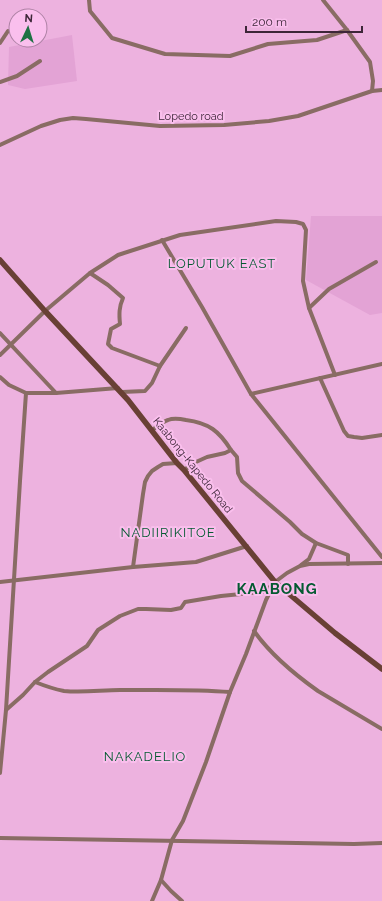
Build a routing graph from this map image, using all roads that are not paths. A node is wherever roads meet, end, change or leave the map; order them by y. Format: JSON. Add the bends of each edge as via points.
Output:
{"nodes":[{"id":1,"x":89,"y":0,"type":"edge"},
{"id":2,"x":324,"y":0,"type":"edge"},
{"id":3,"x":347,"y":30,"type":"junction"},
{"id":4,"x":8,"y":31,"type":"dead end"},
{"id":5,"x":0,"y":43,"type":"edge"},
{"id":6,"x":40,"y":61,"type":"dead end"},
{"id":7,"x":0,"y":82,"type":"edge"},
{"id":8,"x":382,"y":90,"type":"edge"},
{"id":9,"x":372,"y":91,"type":"junction"},
{"id":10,"x":0,"y":145,"type":"edge"},
{"id":11,"x":162,"y":240,"type":"junction"},
{"id":12,"x":0,"y":260,"type":"edge"},
{"id":13,"x":376,"y":262,"type":"dead end"},
{"id":14,"x":90,"y":273,"type":"junction"},
{"id":15,"x":309,"y":308,"type":"junction"},
{"id":16,"x":46,"y":311,"type":"junction"},
{"id":17,"x":186,"y":328,"type":"dead end"},
{"id":18,"x":0,"y":333,"type":"edge"},
{"id":19,"x":11,"y":345,"type":"junction"},
{"id":20,"x":0,"y":355,"type":"edge"},
{"id":21,"x":382,"y":364,"type":"edge"},
{"id":22,"x":160,"y":366,"type":"junction"},
{"id":23,"x":335,"y":375,"type":"junction"},
{"id":24,"x":0,"y":377,"type":"edge"},
{"id":25,"x":320,"y":378,"type":"junction"},
{"id":26,"x":120,"y":390,"type":"junction"},
{"id":27,"x":26,"y":393,"type":"junction"},
{"id":28,"x":56,"y":393,"type":"junction"},
{"id":29,"x":251,"y":394,"type":"junction"},
{"id":30,"x":152,"y":430,"type":"junction"},
{"id":31,"x":382,"y":435,"type":"edge"},
{"id":32,"x":231,"y":450,"type":"junction"},
{"id":33,"x":177,"y":463,"type":"junction"},
{"id":34,"x":184,"y":470,"type":"junction"},
{"id":35,"x":316,"y":543,"type":"junction"},
{"id":36,"x":247,"y":546,"type":"junction"},
{"id":37,"x":382,"y":558,"type":"edge"},
{"id":38,"x":382,"y":563,"type":"edge"},
{"id":39,"x":348,"y":564,"type":"junction"},
{"id":40,"x":300,"y":566,"type":"junction"},
{"id":41,"x":133,"y":567,"type":"junction"},
{"id":42,"x":14,"y":581,"type":"junction"},
{"id":43,"x":0,"y":582,"type":"edge"},
{"id":44,"x":274,"y":584,"type":"junction"},
{"id":45,"x":254,"y":631,"type":"junction"},
{"id":46,"x":382,"y":669,"type":"edge"},
{"id":47,"x":35,"y":682,"type":"junction"},
{"id":48,"x":230,"y":692,"type":"junction"},
{"id":49,"x":6,"y":710,"type":"junction"},
{"id":50,"x":382,"y":729,"type":"edge"},
{"id":51,"x":0,"y":773,"type":"edge"},
{"id":52,"x":0,"y":838,"type":"edge"},
{"id":53,"x":172,"y":840,"type":"junction"},
{"id":54,"x":382,"y":843,"type":"edge"},
{"id":55,"x":161,"y":880,"type":"junction"},
{"id":56,"x":152,"y":901,"type":"edge"},
{"id":57,"x":182,"y":901,"type":"edge"}],
"edges":[{"from":1,"to":3,"type":"street","via":[[90,11],[112,38],[165,54],[230,56],[268,44],[317,40]]},
{"from":2,"to":3,"type":"street"},
{"from":3,"to":9,"type":"street","via":[[370,62]]},
{"from":4,"to":5,"type":"street"},
{"from":6,"to":7,"type":"street","via":[[17,76]]},
{"from":8,"to":9,"type":"street","name":"Lopedo road"},
{"from":9,"to":10,"type":"street","name":"Lopedo road","via":[[298,116],[269,121],[160,126],[73,118],[41,126]]},
{"from":11,"to":14,"type":"street","via":[[118,255]]},
{"from":11,"to":15,"type":"street","via":[[276,221],[303,224],[306,230],[303,281]]},
{"from":11,"to":29,"type":"street"},
{"from":12,"to":16,"type":"main road","name":"Kaabong-Kapedo Road"},
{"from":13,"to":15,"type":"street","via":[[329,289]]},
{"from":14,"to":16,"type":"street"},
{"from":14,"to":22,"type":"street","via":[[123,298],[120,305],[120,324],[111,328],[108,344],[112,348]]},
{"from":15,"to":23,"type":"street"},
{"from":16,"to":19,"type":"street"},
{"from":16,"to":26,"type":"main road","name":"Kaabong-Kapedo Road"},
{"from":17,"to":22,"type":"street"},
{"from":18,"to":19,"type":"street"},
{"from":19,"to":20,"type":"street"},
{"from":19,"to":28,"type":"street"},
{"from":21,"to":23,"type":"street"},
{"from":22,"to":26,"type":"street","via":[[152,383],[145,390]]},
{"from":23,"to":25,"type":"street"},
{"from":24,"to":27,"type":"street","via":[[8,385]]},
{"from":25,"to":29,"type":"street"},
{"from":25,"to":31,"type":"street","via":[[348,436],[362,438]]},
{"from":26,"to":28,"type":"street"},
{"from":26,"to":30,"type":"main road","name":"Kaabong-Kapedo Road"},
{"from":27,"to":28,"type":"street"},
{"from":27,"to":42,"type":"street"},
{"from":29,"to":37,"type":"street"},
{"from":30,"to":32,"type":"street","via":[[168,420],[198,422],[214,429]]},
{"from":30,"to":33,"type":"main road","name":"Kaabong-Kapedo Road"},
{"from":32,"to":34,"type":"street","via":[[207,456]]},
{"from":32,"to":35,"type":"street","via":[[237,457],[238,473],[242,481],[302,534]]},
{"from":33,"to":34,"type":"main road","name":"Kaabong-Kapedo Road"},
{"from":33,"to":41,"type":"street","via":[[163,464],[152,471],[145,482]]},
{"from":34,"to":36,"type":"main road","name":"Kaabong-Kapedo Road"},
{"from":35,"to":39,"type":"street","via":[[348,555]]},
{"from":35,"to":40,"type":"street","via":[[309,559]]},
{"from":36,"to":41,"type":"street","via":[[196,562]]},
{"from":36,"to":44,"type":"main road","name":"Kaabong-Kapedo Road"},
{"from":38,"to":39,"type":"street"},
{"from":39,"to":40,"type":"street"},
{"from":40,"to":44,"type":"street"},
{"from":41,"to":42,"type":"street"},
{"from":42,"to":43,"type":"street"},
{"from":42,"to":49,"type":"street"},
{"from":44,"to":45,"type":"street"},
{"from":44,"to":46,"type":"main road","name":"Kaabong-Kapedo Road"},
{"from":44,"to":47,"type":"street","via":[[262,592],[185,602],[181,608],[171,610],[138,609],[120,616],[98,630],[87,646]]},
{"from":45,"to":48,"type":"street"},
{"from":45,"to":50,"type":"street","via":[[275,656],[318,691]]},
{"from":47,"to":48,"type":"street","via":[[50,688],[76,692]]},
{"from":47,"to":49,"type":"street"},
{"from":48,"to":53,"type":"street","via":[[183,821]]},
{"from":49,"to":51,"type":"street"},
{"from":52,"to":53,"type":"street"},
{"from":53,"to":54,"type":"street"},
{"from":53,"to":55,"type":"street"},
{"from":55,"to":56,"type":"street"},
{"from":55,"to":57,"type":"street"}]}
